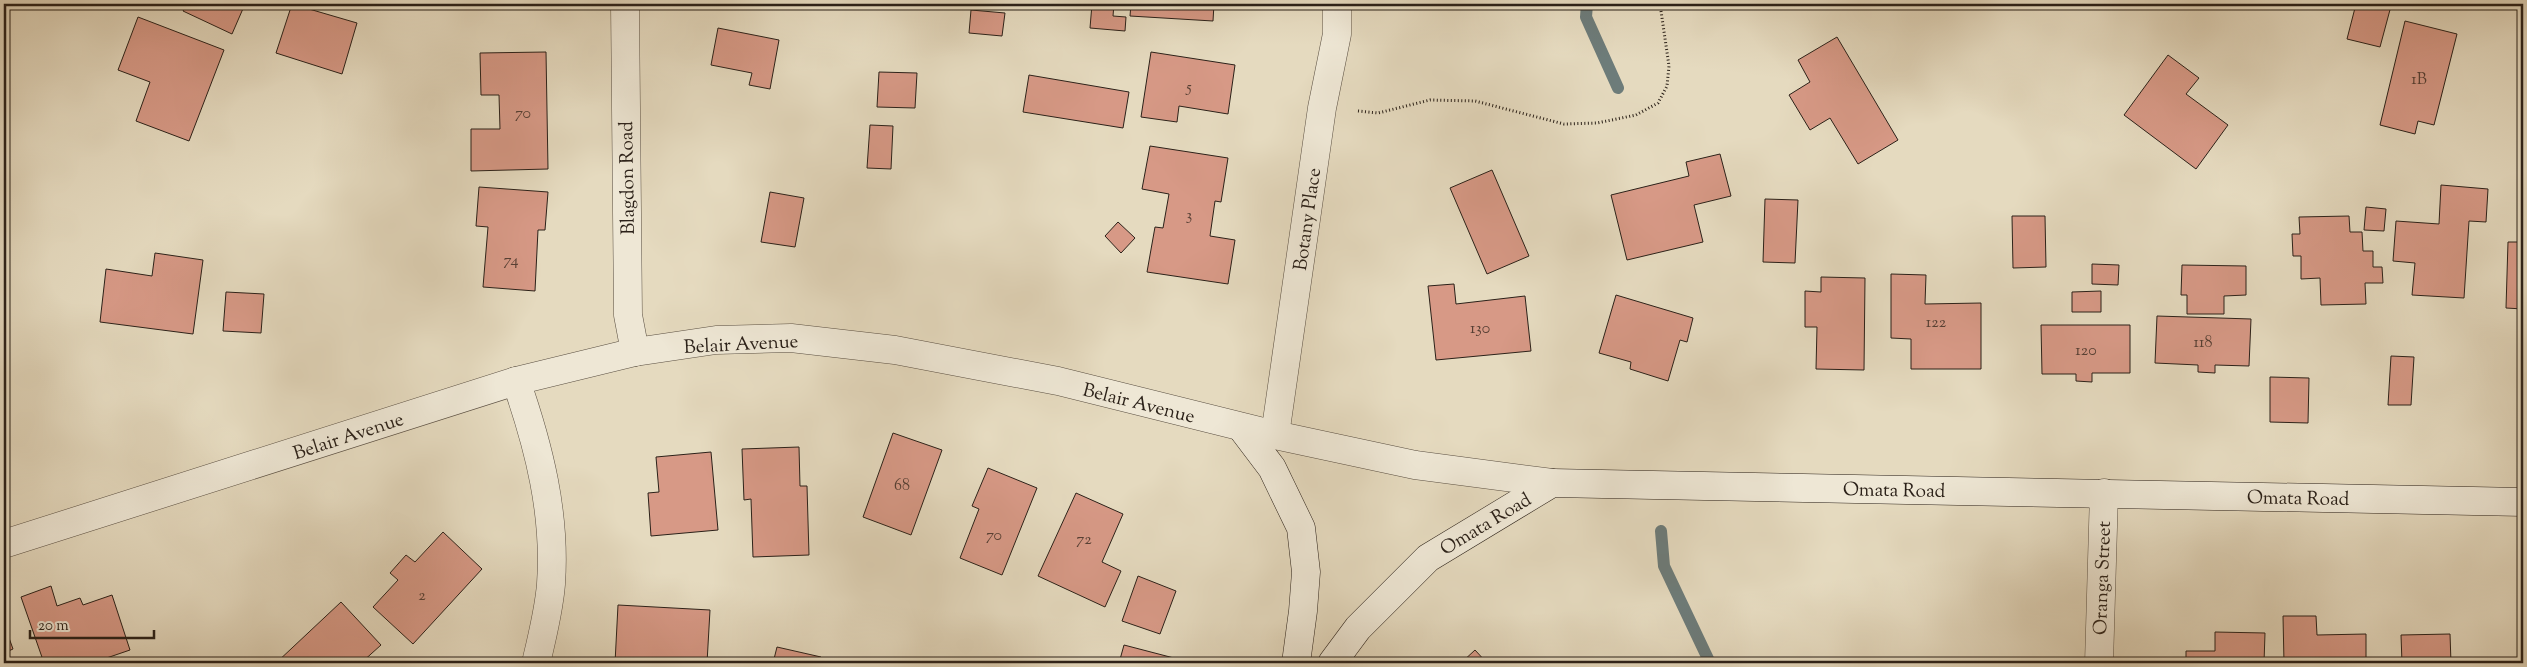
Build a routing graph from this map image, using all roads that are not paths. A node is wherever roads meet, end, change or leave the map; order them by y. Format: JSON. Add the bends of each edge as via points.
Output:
{"nodes":[{"id":1,"x":625,"y":4,"type":"edge"},
{"id":2,"x":1337,"y":4,"type":"edge"},
{"id":3,"x":634,"y":352,"type":"junction"},
{"id":4,"x":516,"y":381,"type":"junction"},
{"id":5,"x":1241,"y":427,"type":"junction"},
{"id":6,"x":1275,"y":436,"type":"junction"},
{"id":7,"x":1552,"y":483,"type":"junction"},
{"id":8,"x":2104,"y":493,"type":"junction"},
{"id":9,"x":2523,"y":502,"type":"edge"},
{"id":10,"x":4,"y":544,"type":"edge"},
{"id":11,"x":536,"y":663,"type":"edge"},
{"id":12,"x":1296,"y":663,"type":"edge"},
{"id":13,"x":1332,"y":663,"type":"edge"},
{"id":14,"x":2099,"y":663,"type":"edge"}],
"edges":[{"from":1,"to":3,"type":"street","name":"Blagdon Road","via":[[628,315]]},
{"from":2,"to":6,"type":"street","name":"Botany Place","via":[[1337,34],[1322,108]]},
{"from":3,"to":4,"type":"street","name":"Belair Avenue"},
{"from":3,"to":5,"type":"street","name":"Belair Avenue","via":[[716,340],[791,338],[895,350],[1058,381]]},
{"from":4,"to":10,"type":"street","name":"Belair Avenue"},
{"from":4,"to":11,"type":"street","via":[[546,482],[552,534],[551,585]]},
{"from":5,"to":6,"type":"street","name":"Belair Avenue"},
{"from":5,"to":12,"type":"street","via":[[1272,468],[1301,528],[1306,572]]},
{"from":6,"to":7,"type":"street","name":"Belair Avenue","via":[[1415,465]]},
{"from":7,"to":8,"type":"street","name":"Omata Road"},
{"from":7,"to":13,"type":"street","name":"Omata Road","via":[[1428,558],[1364,622]]},
{"from":8,"to":9,"type":"street","name":"Omata Road"},
{"from":8,"to":14,"type":"street","name":"Oranga Street"}]}
